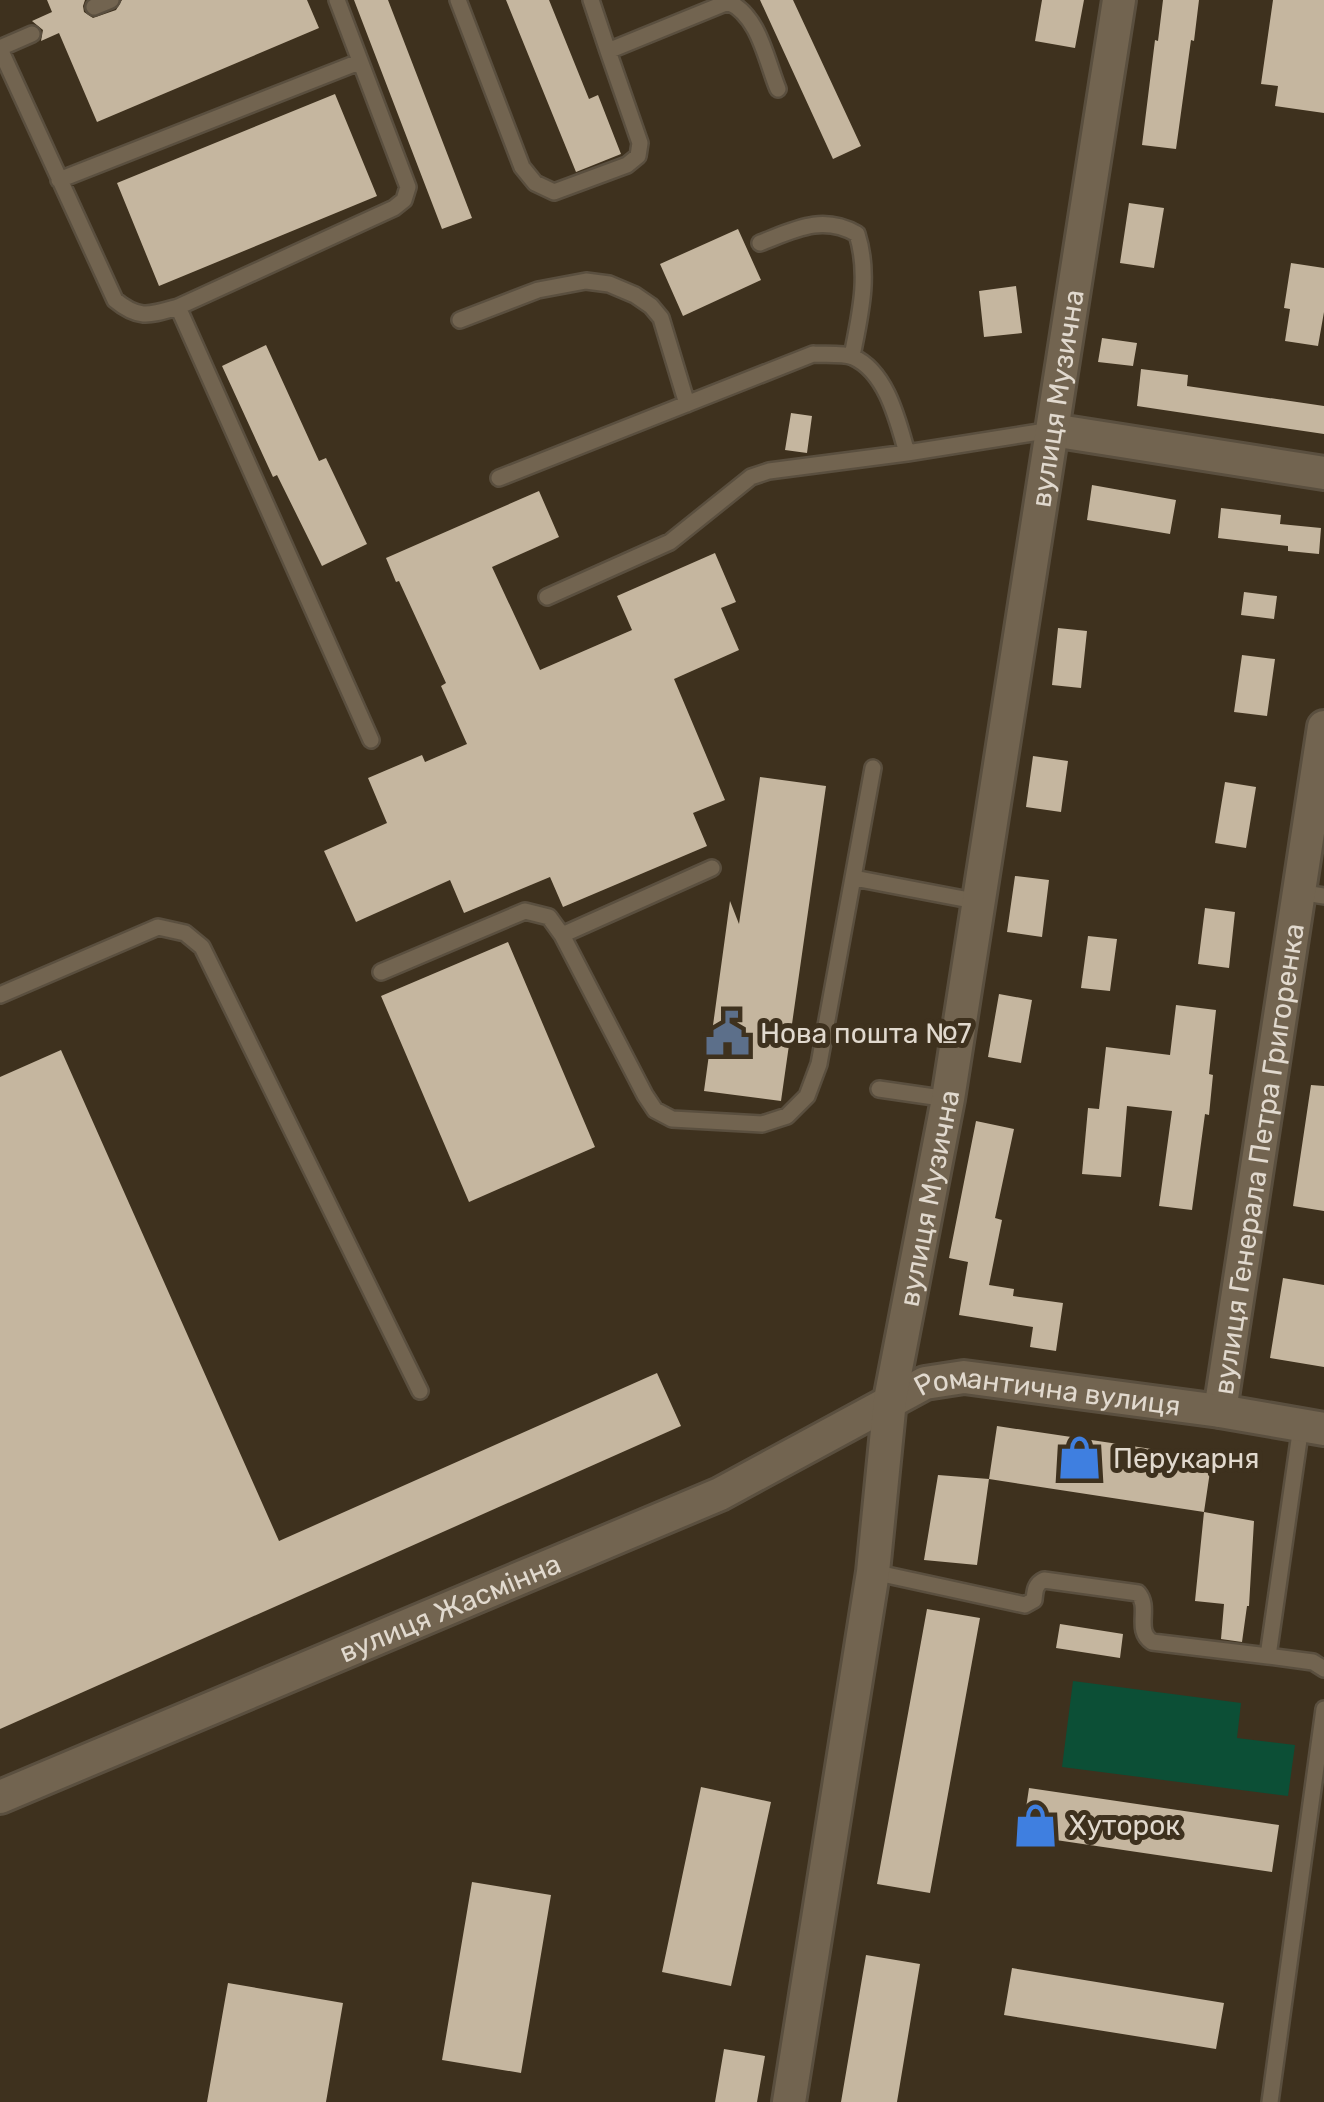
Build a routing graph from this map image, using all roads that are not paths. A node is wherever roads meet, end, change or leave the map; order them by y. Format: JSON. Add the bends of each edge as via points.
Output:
{"nodes":[{"id":1,"x":112,"y":0,"type":"edge"},
{"id":2,"x":337,"y":0,"type":"edge"},
{"id":3,"x":458,"y":0,"type":"edge"},
{"id":4,"x":592,"y":0,"type":"edge"},
{"id":5,"x":1119,"y":0,"type":"edge"},
{"id":6,"x":728,"y":1,"type":"edge"},
{"id":7,"x":94,"y":8,"type":"dead end"},
{"id":8,"x":32,"y":34,"type":"dead end"},
{"id":9,"x":0,"y":48,"type":"edge"},
{"id":10,"x":608,"y":51,"type":"junction"},
{"id":11,"x":359,"y":62,"type":"junction"},
{"id":12,"x":778,"y":89,"type":"dead end"},
{"id":13,"x":59,"y":180,"type":"junction"},
{"id":14,"x":760,"y":243,"type":"dead end"},
{"id":15,"x":178,"y":307,"type":"junction"},
{"id":16,"x":460,"y":320,"type":"dead end"},
{"id":17,"x":852,"y":356,"type":"junction"},
{"id":18,"x":687,"y":404,"type":"junction"},
{"id":19,"x":1052,"y":430,"type":"junction"},
{"id":20,"x":907,"y":454,"type":"junction"},
{"id":21,"x":1324,"y":473,"type":"edge"},
{"id":22,"x":498,"y":478,"type":"dead end"},
{"id":23,"x":547,"y":597,"type":"dead end"},
{"id":24,"x":1324,"y":727,"type":"edge"},
{"id":25,"x":371,"y":740,"type":"dead end"},
{"id":26,"x":874,"y":768,"type":"dead end"},
{"id":27,"x":712,"y":868,"type":"dead end"},
{"id":28,"x":854,"y":878,"type":"junction"},
{"id":29,"x":1312,"y":894,"type":"edge"},
{"id":30,"x":980,"y":902,"type":"junction"},
{"id":31,"x":562,"y":935,"type":"junction"},
{"id":32,"x":381,"y":972,"type":"dead end"},
{"id":33,"x":0,"y":994,"type":"edge"},
{"id":34,"x":879,"y":1089,"type":"dead end"},
{"id":35,"x":948,"y":1099,"type":"junction"},
{"id":36,"x":420,"y":1391,"type":"dead end"},
{"id":37,"x":890,"y":1400,"type":"junction"},
{"id":38,"x":1220,"y":1411,"type":"junction"},
{"id":39,"x":1312,"y":1427,"type":"edge"},
{"id":40,"x":872,"y":1572,"type":"junction"},
{"id":41,"x":1268,"y":1656,"type":"junction"},
{"id":42,"x":1324,"y":1669,"type":"edge"},
{"id":43,"x":1324,"y":1709,"type":"edge"},
{"id":44,"x":0,"y":1797,"type":"edge"},
{"id":45,"x":789,"y":2102,"type":"edge"},
{"id":46,"x":1270,"y":2102,"type":"edge"}],
"edges":[{"from":1,"to":7,"type":"lane"},
{"from":2,"to":11,"type":"lane"},
{"from":3,"to":10,"type":"lane","via":[[522,167],[554,192],[628,166],[638,156],[640,143]]},
{"from":4,"to":10,"type":"lane"},
{"from":5,"to":19,"type":"street","name":"вулиця Музична"},
{"from":6,"to":10,"type":"lane"},
{"from":6,"to":12,"type":"lane","via":[[751,20]]},
{"from":8,"to":9,"type":"lane"},
{"from":9,"to":13,"type":"lane"},
{"from":11,"to":13,"type":"lane"},
{"from":11,"to":15,"type":"lane","via":[[408,186],[404,200]]},
{"from":13,"to":15,"type":"lane","via":[[116,300],[132,314]]},
{"from":14,"to":17,"type":"lane","via":[[826,223],[857,234],[864,290]]},
{"from":15,"to":25,"type":"lane"},
{"from":16,"to":18,"type":"lane","via":[[538,290],[609,284],[635,295],[661,318]]},
{"from":17,"to":18,"type":"lane","via":[[813,354]]},
{"from":17,"to":20,"type":"lane","via":[[877,377]]},
{"from":18,"to":22,"type":"lane"},
{"from":19,"to":20,"type":"lane"},
{"from":19,"to":21,"type":"street"},
{"from":19,"to":30,"type":"street","name":"вулиця Музична"},
{"from":20,"to":23,"type":"lane","via":[[751,477],[670,542]]},
{"from":24,"to":29,"type":"street","name":"вулиця Генерала Петра Григоренка"},
{"from":26,"to":28,"type":"lane"},
{"from":27,"to":31,"type":"lane"},
{"from":28,"to":30,"type":"lane"},
{"from":28,"to":31,"type":"lane","via":[[813,1080],[787,1116],[762,1124],[672,1118],[655,1110]]},
{"from":29,"to":38,"type":"street","name":"вулиця Генерала Петра Григоренка"},
{"from":30,"to":35,"type":"street","name":"вулиця Музична"},
{"from":31,"to":32,"type":"lane","via":[[549,918],[525,911]]},
{"from":33,"to":36,"type":"lane","via":[[158,927],[185,933],[202,947]]},
{"from":34,"to":35,"type":"lane"},
{"from":35,"to":37,"type":"street","name":"вулиця Музична"},
{"from":37,"to":38,"type":"street","name":"Романтична вулиця","via":[[925,1383],[964,1377]]},
{"from":37,"to":40,"type":"street","name":"вулиця Музична"},
{"from":37,"to":44,"type":"street","name":"вулиця Жасмінна","via":[[720,1494]]},
{"from":38,"to":39,"type":"street","name":"Романтична вулиця"},
{"from":39,"to":41,"type":"lane"},
{"from":40,"to":41,"type":"lane","via":[[1025,1606],[1044,1580],[1138,1593],[1143,1631],[1152,1642]]},
{"from":40,"to":45,"type":"street","name":"вулиця Музична"},
{"from":41,"to":42,"type":"lane"},
{"from":43,"to":46,"type":"lane"}]}
